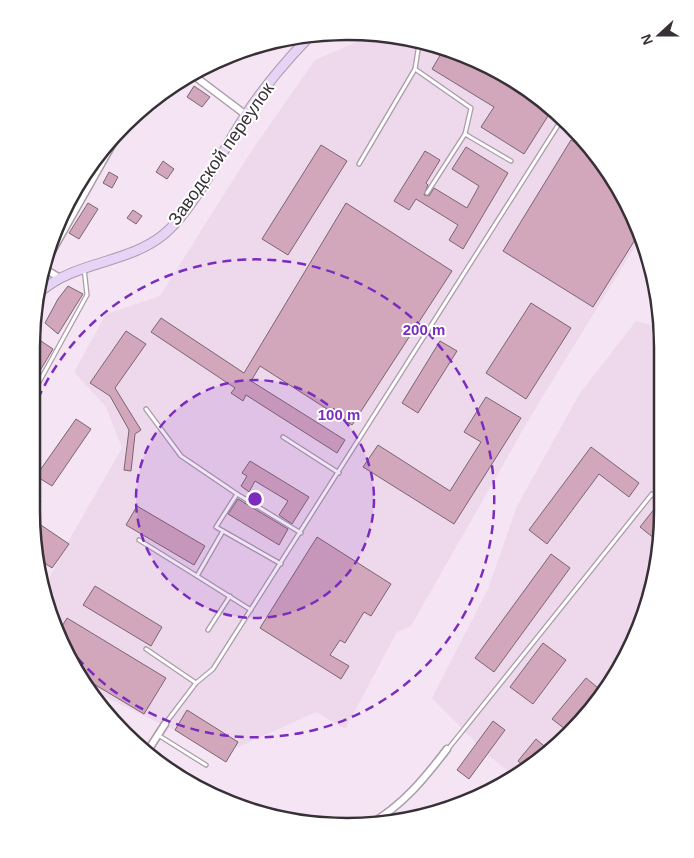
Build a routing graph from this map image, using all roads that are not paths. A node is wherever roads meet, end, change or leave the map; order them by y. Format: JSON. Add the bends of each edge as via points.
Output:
{"nodes":[{"id":1,"x":302,"y":44,"type":"edge"},
{"id":2,"x":418,"y":48,"type":"edge"},
{"id":3,"x":415,"y":69,"type":"junction"},
{"id":4,"x":198,"y":79,"type":"edge"},
{"id":5,"x":246,"y":114,"type":"junction"},
{"id":6,"x":558,"y":125,"type":"edge"},
{"id":7,"x":465,"y":134,"type":"junction"},
{"id":8,"x":104,"y":159,"type":"edge"},
{"id":9,"x":511,"y":161,"type":"dead end"},
{"id":10,"x":359,"y":164,"type":"dead end"},
{"id":11,"x":427,"y":193,"type":"dead end"},
{"id":12,"x":63,"y":230,"type":"edge"},
{"id":13,"x":84,"y":268,"type":"junction"},
{"id":14,"x":49,"y":272,"type":"edge"},
{"id":15,"x":60,"y":278,"type":"junction"},
{"id":16,"x":46,"y":288,"type":"edge"},
{"id":17,"x":40,"y":380,"type":"edge"},
{"id":18,"x":146,"y":409,"type":"dead end"},
{"id":19,"x":284,"y":437,"type":"dead end"},
{"id":20,"x":339,"y":473,"type":"junction"},
{"id":21,"x":237,"y":494,"type":"junction"},
{"id":22,"x":654,"y":496,"type":"edge"},
{"id":23,"x":223,"y":531,"type":"junction"},
{"id":24,"x":301,"y":533,"type":"junction"},
{"id":25,"x":139,"y":540,"type":"dead end"},
{"id":26,"x":281,"y":564,"type":"junction"},
{"id":27,"x":197,"y":576,"type":"junction"},
{"id":28,"x":230,"y":596,"type":"junction"},
{"id":29,"x":252,"y":610,"type":"junction"},
{"id":30,"x":208,"y":630,"type":"dead end"},
{"id":31,"x":146,"y":649,"type":"dead end"},
{"id":32,"x":196,"y":683,"type":"junction"},
{"id":33,"x":165,"y":724,"type":"joint"},
{"id":34,"x":158,"y":735,"type":"junction"},
{"id":35,"x":150,"y":747,"type":"edge"},
{"id":36,"x":447,"y":749,"type":"joint"},
{"id":37,"x":206,"y":765,"type":"dead end"},
{"id":38,"x":386,"y":815,"type":"edge"}],
"edges":[{"from":1,"to":5,"type":"main road","name":"Заводской переулок"},
{"from":2,"to":3,"type":"lane"},
{"from":3,"to":7,"type":"lane","via":[[471,108]]},
{"from":3,"to":10,"type":"lane"},
{"from":4,"to":5,"type":"street"},
{"from":5,"to":13,"type":"main road","name":"Заводской переулок","via":[[182,216],[164,234],[137,250]]},
{"from":6,"to":20,"type":"lane"},
{"from":7,"to":9,"type":"lane"},
{"from":7,"to":11,"type":"lane"},
{"from":8,"to":12,"type":"street"},
{"from":13,"to":15,"type":"main road","name":"Заводской переулок"},
{"from":13,"to":17,"type":"lane","via":[[87,295]]},
{"from":14,"to":15,"type":"street"},
{"from":15,"to":16,"type":"main road","name":"Заводской переулок"},
{"from":18,"to":21,"type":"lane","via":[[181,456]]},
{"from":19,"to":20,"type":"lane"},
{"from":20,"to":24,"type":"lane"},
{"from":21,"to":23,"type":"lane","via":[[216,527]]},
{"from":21,"to":24,"type":"lane"},
{"from":22,"to":36,"type":"lane","via":[[652,494]]},
{"from":23,"to":26,"type":"lane"},
{"from":23,"to":27,"type":"lane"},
{"from":24,"to":26,"type":"lane"},
{"from":25,"to":27,"type":"lane"},
{"from":26,"to":29,"type":"lane"},
{"from":27,"to":28,"type":"lane"},
{"from":28,"to":29,"type":"lane"},
{"from":28,"to":30,"type":"lane"},
{"from":29,"to":32,"type":"lane","via":[[213,669]]},
{"from":31,"to":32,"type":"lane"},
{"from":32,"to":33,"type":"lane"},
{"from":33,"to":34,"type":"street"},
{"from":34,"to":35,"type":"street"},
{"from":34,"to":37,"type":"lane"},
{"from":36,"to":38,"type":"street","via":[[419,786]]}]}
